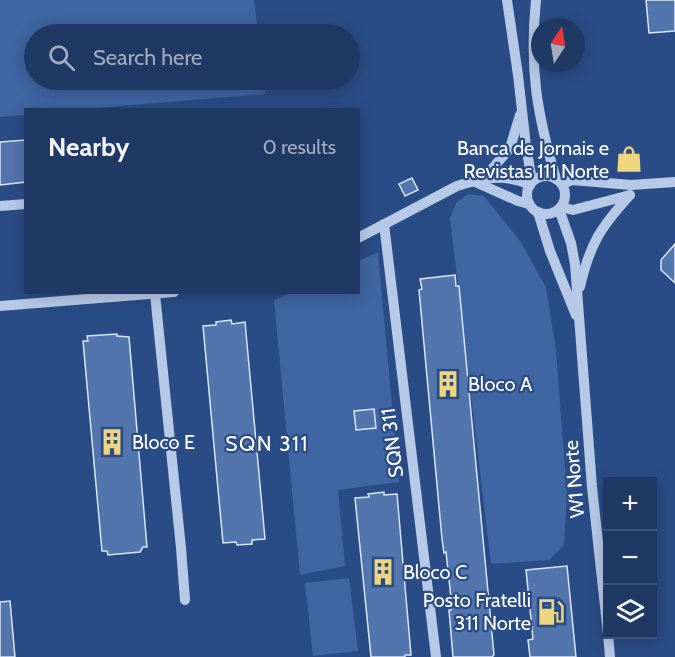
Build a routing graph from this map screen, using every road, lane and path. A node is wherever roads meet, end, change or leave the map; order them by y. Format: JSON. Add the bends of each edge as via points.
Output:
{"nodes":[{"id":1,"x":507,"y":0,"type":"edge"},
{"id":2,"x":536,"y":0,"type":"edge"},
{"id":3,"x":521,"y":112,"type":"junction"},
{"id":4,"x":479,"y":180,"type":"junction"},
{"id":5,"x":559,"y":181,"type":"junction"},
{"id":6,"x":675,"y":182,"type":"edge"},
{"id":7,"x":531,"y":183,"type":"junction"},
{"id":8,"x":645,"y":185,"type":"junction"},
{"id":9,"x":630,"y":195,"type":"junction"},
{"id":10,"x":24,"y":204,"type":"edge"},
{"id":11,"x":529,"y":204,"type":"junction"},
{"id":12,"x":0,"y":206,"type":"edge"},
{"id":13,"x":560,"y":208,"type":"junction"},
{"id":14,"x":538,"y":212,"type":"junction"},
{"id":15,"x":384,"y":224,"type":"junction"},
{"id":16,"x":360,"y":237,"type":"edge"},
{"id":17,"x":155,"y":294,"type":"joint"},
{"id":18,"x":578,"y":296,"type":"junction"},
{"id":19,"x":0,"y":306,"type":"edge"},
{"id":20,"x":578,"y":321,"type":"junction"},
{"id":21,"x":603,"y":588,"type":"edge"},
{"id":22,"x":185,"y":600,"type":"dead end"},
{"id":23,"x":608,"y":639,"type":"edge"},
{"id":24,"x":436,"y":657,"type":"edge"},
{"id":25,"x":610,"y":657,"type":"edge"}],
"edges":[{"from":1,"to":3,"type":"street"},
{"from":2,"to":5,"type":"street","via":[[535,91]]},
{"from":3,"to":4,"type":"street","via":[[510,148]]},
{"from":3,"to":7,"type":"street"},
{"from":4,"to":7,"type":"street","via":[[511,178]]},
{"from":4,"to":11,"type":"street"},
{"from":4,"to":15,"type":"street","via":[[457,186]]},
{"from":5,"to":7,"type":"street","via":[[544,176]]},
{"from":5,"to":8,"type":"street"},
{"from":5,"to":13,"type":"street","via":[[565,193]]},
{"from":6,"to":8,"type":"street"},
{"from":7,"to":11,"type":"street"},
{"from":8,"to":9,"type":"street"},
{"from":9,"to":13,"type":"street","via":[[573,210]]},
{"from":9,"to":18,"type":"street","via":[[608,218],[592,247]]},
{"from":10,"to":12,"type":"street"},
{"from":11,"to":14,"type":"street"},
{"from":13,"to":14,"type":"street","via":[[549,214]]},
{"from":13,"to":18,"type":"street","name":"W1 Norte","via":[[572,243]]},
{"from":14,"to":20,"type":"street","name":"W1 Norte"},
{"from":15,"to":16,"type":"street"},
{"from":15,"to":24,"type":"street","name":"SQN 311"},
{"from":17,"to":19,"type":"street"},
{"from":17,"to":22,"type":"street"},
{"from":18,"to":20,"type":"street","name":"W1 Norte"},
{"from":20,"to":21,"type":"street","name":"W1 Norte"},
{"from":23,"to":25,"type":"street","name":"W1 Norte"}]}
